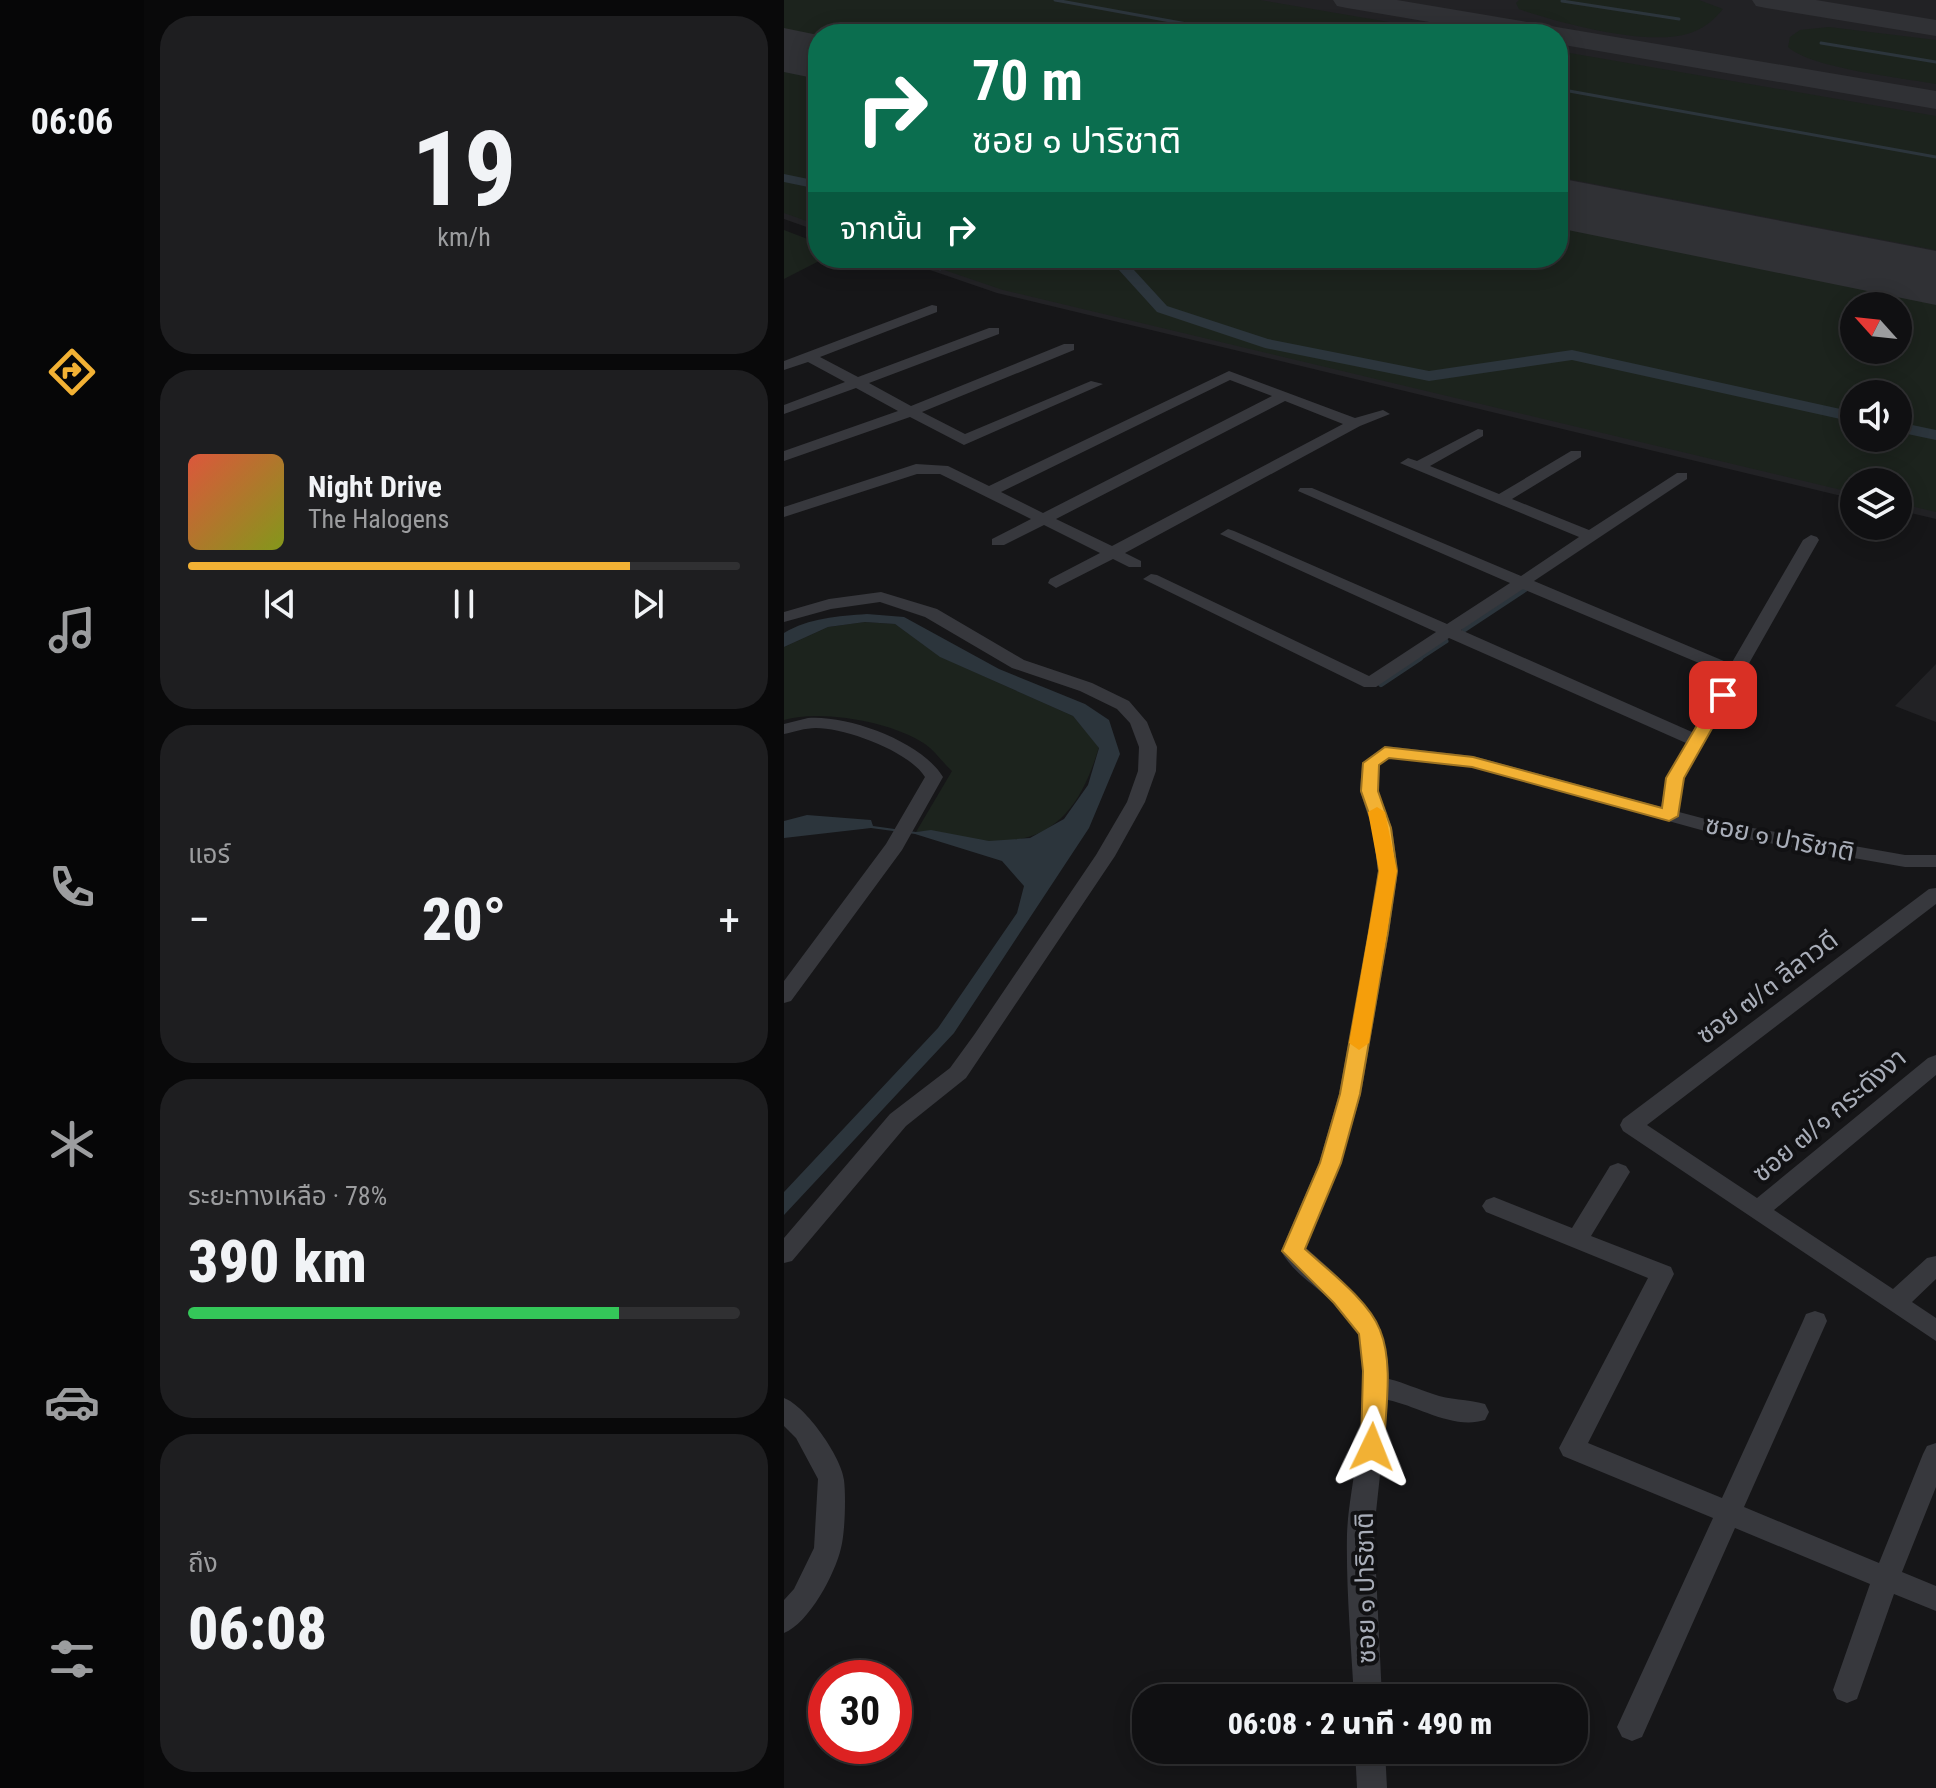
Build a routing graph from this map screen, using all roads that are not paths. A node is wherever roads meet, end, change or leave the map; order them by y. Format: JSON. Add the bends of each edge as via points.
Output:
{"nodes":[{"id":1,"x":932,"y":309,"type":"dead end"},
{"id":2,"x":994,"y":331,"type":"dead end"},
{"id":3,"x":1069,"y":347,"type":"dead end"},
{"id":4,"x":809,"y":357,"type":"junction"},
{"id":5,"x":784,"y":366,"type":"edge"},
{"id":6,"x":857,"y":384,"type":"junction"},
{"id":7,"x":1096,"y":384,"type":"dead end"},
{"id":8,"x":1284,"y":396,"type":"junction"},
{"id":9,"x":784,"y":410,"type":"edge"},
{"id":10,"x":909,"y":412,"type":"junction"},
{"id":11,"x":1383,"y":414,"type":"dead end"},
{"id":12,"x":1355,"y":423,"type":"junction"},
{"id":13,"x":1478,"y":433,"type":"dead end"},
{"id":14,"x":1576,"y":454,"type":"dead end"},
{"id":15,"x":784,"y":456,"type":"edge"},
{"id":16,"x":1682,"y":476,"type":"dead end"},
{"id":17,"x":990,"y":491,"type":"junction"},
{"id":18,"x":1306,"y":491,"type":"dead end"},
{"id":19,"x":1500,"y":500,"type":"junction"},
{"id":20,"x":787,"y":508,"type":"edge"},
{"id":21,"x":1044,"y":519,"type":"junction"},
{"id":22,"x":1228,"y":534,"type":"dead end"},
{"id":23,"x":1592,"y":537,"type":"junction"},
{"id":24,"x":1811,"y":540,"type":"dead end"},
{"id":25,"x":998,"y":542,"type":"dead end"},
{"id":26,"x":1113,"y":553,"type":"junction"},
{"id":27,"x":1135,"y":564,"type":"dead end"},
{"id":28,"x":1151,"y":579,"type":"dead end"},
{"id":29,"x":1522,"y":582,"type":"junction"},
{"id":30,"x":1056,"y":583,"type":"dead end"},
{"id":31,"x":784,"y":617,"type":"edge"},
{"id":32,"x":1448,"y":631,"type":"junction"},
{"id":33,"x":1737,"y":673,"type":"junction"},
{"id":34,"x":784,"y":729,"type":"edge"},
{"id":35,"x":1695,"y":740,"type":"junction"},
{"id":36,"x":1669,"y":816,"type":"junction"},
{"id":37,"x":1936,"y":861,"type":"edge"},
{"id":38,"x":1936,"y":894,"type":"edge"},
{"id":39,"x":784,"y":996,"type":"edge"},
{"id":40,"x":1936,"y":1063,"type":"edge"},
{"id":41,"x":1618,"y":1172,"type":"dead end"},
{"id":42,"x":1494,"y":1206,"type":"dead end"},
{"id":43,"x":1758,"y":1210,"type":"junction"},
{"id":44,"x":1577,"y":1239,"type":"junction"},
{"id":45,"x":784,"y":1254,"type":"edge"},
{"id":46,"x":1936,"y":1265,"type":"edge"},
{"id":47,"x":1894,"y":1303,"type":"junction"},
{"id":48,"x":1815,"y":1321,"type":"dead end"},
{"id":49,"x":1936,"y":1331,"type":"edge"},
{"id":50,"x":1374,"y":1387,"type":"junction"},
{"id":51,"x":784,"y":1409,"type":"edge"},
{"id":52,"x":1476,"y":1412,"type":"dead end"},
{"id":53,"x":1936,"y":1454,"type":"edge"},
{"id":54,"x":1728,"y":1512,"type":"junction"},
{"id":55,"x":1886,"y":1578,"type":"junction"},
{"id":56,"x":1936,"y":1599,"type":"edge"},
{"id":57,"x":784,"y":1620,"type":"edge"},
{"id":58,"x":1368,"y":1684,"type":"edge"},
{"id":59,"x":1847,"y":1690,"type":"dead end"},
{"id":60,"x":1632,"y":1727,"type":"dead end"},
{"id":61,"x":1371,"y":1764,"type":"edge"},
{"id":62,"x":1372,"y":1788,"type":"edge"}],
"edges":[{"from":1,"to":4,"type":"street"},
{"from":2,"to":6,"type":"street"},
{"from":3,"to":10,"type":"street"},
{"from":4,"to":5,"type":"street"},
{"from":4,"to":6,"type":"street"},
{"from":6,"to":9,"type":"street"},
{"from":6,"to":10,"type":"street"},
{"from":7,"to":10,"type":"street","via":[[964,440]]},
{"from":8,"to":12,"type":"street"},
{"from":8,"to":17,"type":"street","via":[[1229,375]]},
{"from":8,"to":21,"type":"street"},
{"from":10,"to":15,"type":"street"},
{"from":11,"to":12,"type":"street"},
{"from":12,"to":26,"type":"street"},
{"from":13,"to":19,"type":"street","via":[[1413,465]]},
{"from":14,"to":19,"type":"street"},
{"from":16,"to":23,"type":"street"},
{"from":17,"to":20,"type":"street","via":[[927,467]]},
{"from":17,"to":21,"type":"street"},
{"from":18,"to":29,"type":"street"},
{"from":19,"to":23,"type":"street"},
{"from":21,"to":25,"type":"street"},
{"from":21,"to":26,"type":"street"},
{"from":22,"to":32,"type":"street"},
{"from":23,"to":29,"type":"street"},
{"from":24,"to":33,"type":"street"},
{"from":26,"to":27,"type":"street"},
{"from":26,"to":30,"type":"street"},
{"from":28,"to":32,"type":"street","via":[[1370,683]]},
{"from":29,"to":32,"type":"street"},
{"from":29,"to":33,"type":"street"},
{"from":31,"to":45,"type":"street","via":[[881,597],[931,613],[1018,664],[1123,705],[1138,722],[1148,747],[1147,771],[1121,830],[982,1040],[958,1073],[898,1120]]},
{"from":32,"to":35,"type":"street"},
{"from":33,"to":35,"type":"street"},
{"from":34,"to":39,"type":"street","via":[[816,723],[860,731],[922,760],[934,777],[895,846]]},
{"from":35,"to":36,"type":"street","via":[[1675,778]]},
{"from":36,"to":37,"type":"street","name":"ซอย ๑ ปาริชาติ","via":[[1905,861]]},
{"from":36,"to":50,"type":"street","name":"ซอย ๑ ปาริชาติ","via":[[1473,762],[1385,752],[1371,763],[1369,791],[1382,828],[1388,871],[1379,932],[1350,1094],[1330,1163],[1293,1251],[1370,1332]]},
{"from":38,"to":43,"type":"street","name":"ซอย ๗/๓ ลีลาวดี","via":[[1631,1125]]},
{"from":40,"to":43,"type":"street","name":"ซอย ๗/๑ กระดังงา"},
{"from":41,"to":44,"type":"street"},
{"from":42,"to":44,"type":"street"},
{"from":43,"to":47,"type":"street"},
{"from":44,"to":54,"type":"street","via":[[1662,1274],[1572,1448]]},
{"from":46,"to":47,"type":"street"},
{"from":47,"to":49,"type":"street"},
{"from":48,"to":54,"type":"street"},
{"from":50,"to":52,"type":"street"},
{"from":50,"to":58,"type":"street","name":"ซอย ๑ ปาริชาติ","via":[[1362,1507]]},
{"from":51,"to":57,"type":"street","via":[[805,1430],[831,1478],[828,1548],[804,1598]]},
{"from":53,"to":55,"type":"street"},
{"from":54,"to":55,"type":"street"},
{"from":54,"to":60,"type":"street"},
{"from":55,"to":56,"type":"street"},
{"from":55,"to":59,"type":"street"},
{"from":61,"to":62,"type":"street"}]}
